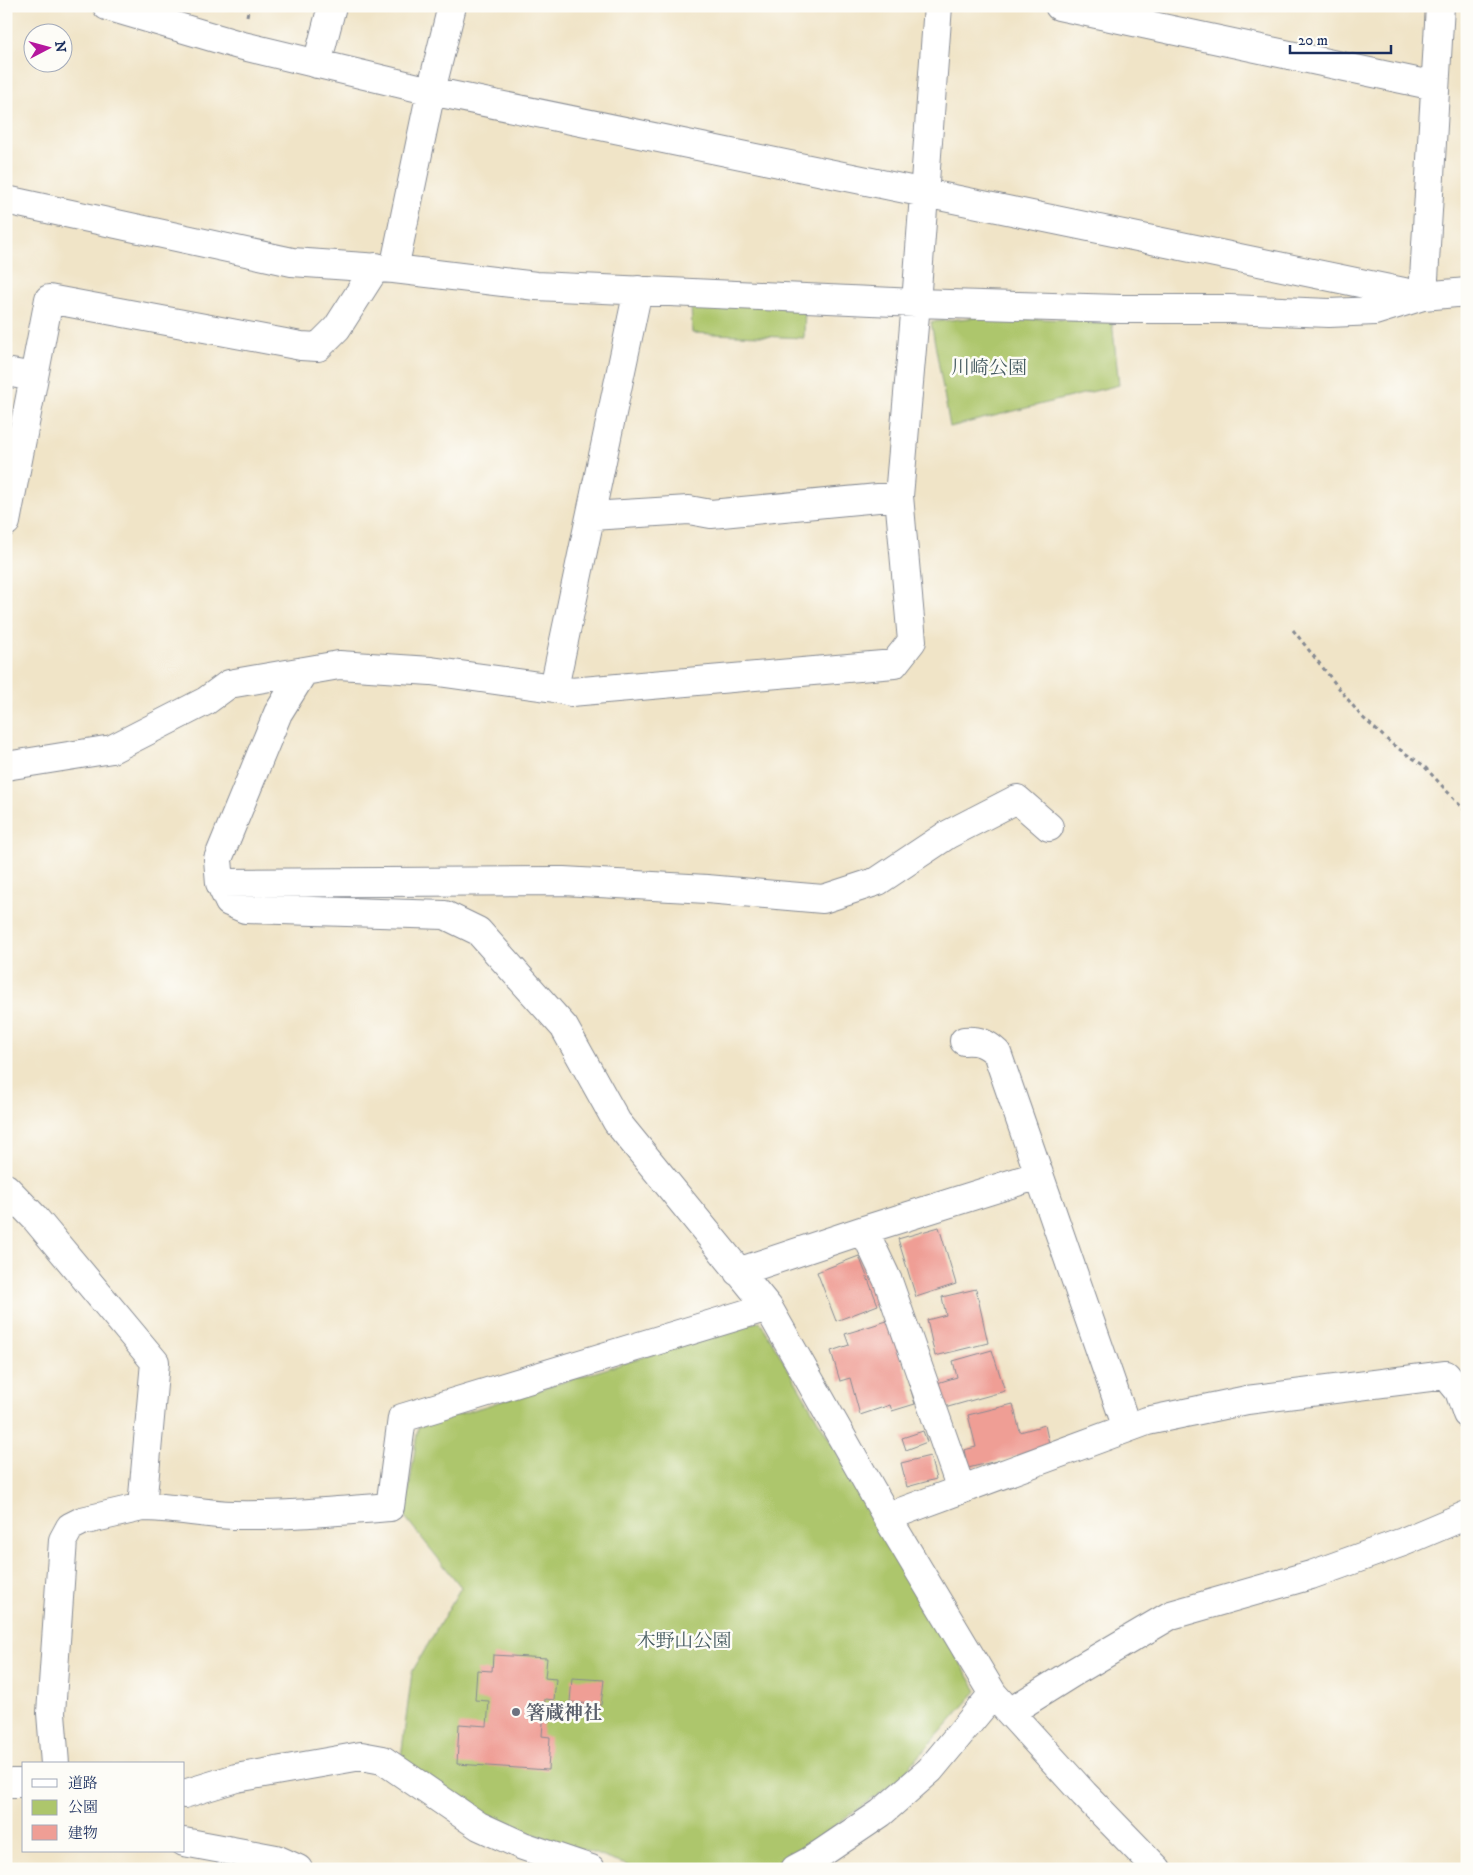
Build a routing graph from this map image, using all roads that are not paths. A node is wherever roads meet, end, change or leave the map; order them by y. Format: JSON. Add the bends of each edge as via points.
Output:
{"nodes":[{"id":1,"x":107,"y":6,"type":"edge"},
{"id":2,"x":332,"y":6,"type":"edge"},
{"id":3,"x":452,"y":6,"type":"edge"},
{"id":4,"x":938,"y":6,"type":"edge"},
{"id":5,"x":1059,"y":6,"type":"edge"},
{"id":6,"x":1440,"y":6,"type":"edge"},
{"id":7,"x":150,"y":12,"type":"edge"},
{"id":8,"x":317,"y":64,"type":"junction"},
{"id":9,"x":1434,"y":86,"type":"junction"},
{"id":10,"x":431,"y":91,"type":"junction"},
{"id":11,"x":923,"y":194,"type":"junction"},
{"id":12,"x":6,"y":200,"type":"edge"},
{"id":13,"x":385,"y":268,"type":"junction"},
{"id":14,"x":638,"y":290,"type":"junction"},
{"id":15,"x":1467,"y":292,"type":"edge"},
{"id":16,"x":1423,"y":296,"type":"junction"},
{"id":17,"x":916,"y":303,"type":"junction"},
{"id":18,"x":6,"y":372,"type":"edge"},
{"id":19,"x":34,"y":377,"type":"junction"},
{"id":20,"x":899,"y":496,"type":"junction"},
{"id":21,"x":591,"y":516,"type":"junction"},
{"id":22,"x":6,"y":522,"type":"edge"},
{"id":23,"x":304,"y":671,"type":"junction"},
{"id":24,"x":554,"y":688,"type":"junction"},
{"id":25,"x":6,"y":766,"type":"edge"},
{"id":26,"x":1049,"y":828,"type":"dead end"},
{"id":27,"x":220,"y":883,"type":"junction"},
{"id":28,"x":964,"y":1041,"type":"dead end"},
{"id":29,"x":1039,"y":1175,"type":"junction"},
{"id":30,"x":6,"y":1188,"type":"edge"},
{"id":31,"x":864,"y":1230,"type":"junction"},
{"id":32,"x":738,"y":1272,"type":"junction"},
{"id":33,"x":768,"y":1306,"type":"junction"},
{"id":34,"x":1467,"y":1414,"type":"edge"},
{"id":35,"x":1126,"y":1428,"type":"junction"},
{"id":36,"x":961,"y":1489,"type":"junction"},
{"id":37,"x":142,"y":1508,"type":"junction"},
{"id":38,"x":1467,"y":1515,"type":"edge"},
{"id":39,"x":887,"y":1517,"type":"junction"},
{"id":40,"x":1001,"y":1703,"type":"junction"},
{"id":41,"x":54,"y":1762,"type":"edge"},
{"id":42,"x":6,"y":1783,"type":"edge"},
{"id":43,"x":22,"y":1783,"type":"edge"},
{"id":44,"x":185,"y":1794,"type":"edge"},
{"id":45,"x":185,"y":1842,"type":"edge"},
{"id":46,"x":298,"y":1869,"type":"edge"},
{"id":47,"x":591,"y":1869,"type":"edge"},
{"id":48,"x":795,"y":1869,"type":"edge"},
{"id":49,"x":1157,"y":1869,"type":"edge"}],
"edges":[{"from":1,"to":7,"type":"street"},
{"from":2,"to":8,"type":"street"},
{"from":3,"to":10,"type":"street"},
{"from":4,"to":11,"type":"street"},
{"from":5,"to":9,"type":"street"},
{"from":6,"to":9,"type":"street"},
{"from":7,"to":8,"type":"street","via":[[239,45]]},
{"from":8,"to":10,"type":"street"},
{"from":9,"to":16,"type":"street"},
{"from":10,"to":11,"type":"street"},
{"from":10,"to":13,"type":"street"},
{"from":11,"to":16,"type":"street"},
{"from":11,"to":17,"type":"street"},
{"from":12,"to":13,"type":"street","via":[[292,262]]},
{"from":13,"to":14,"type":"street","via":[[536,286]]},
{"from":13,"to":19,"type":"street","via":[[318,347],[49,299]]},
{"from":14,"to":17,"type":"street"},
{"from":14,"to":21,"type":"street"},
{"from":15,"to":16,"type":"street"},
{"from":16,"to":17,"type":"street","via":[[1375,311],[1329,313]]},
{"from":17,"to":20,"type":"street"},
{"from":18,"to":19,"type":"street"},
{"from":19,"to":22,"type":"street"},
{"from":20,"to":21,"type":"street","via":[[711,514],[689,510]]},
{"from":20,"to":24,"type":"street","via":[[912,641],[894,664],[571,692]]},
{"from":21,"to":24,"type":"street"},
{"from":23,"to":24,"type":"street","via":[[339,665],[430,671]]},
{"from":23,"to":25,"type":"street","via":[[229,684],[206,701],[112,750]]},
{"from":23,"to":27,"type":"street","via":[[278,713],[218,859]]},
{"from":26,"to":27,"type":"street","via":[[1017,799],[947,835],[878,882],[822,899],[563,881]]},
{"from":27,"to":32,"type":"street","via":[[229,902],[245,909],[445,915],[478,931],[564,1027],[617,1122]]},
{"from":28,"to":29,"type":"street","via":[[986,1043],[998,1053]]},
{"from":29,"to":31,"type":"street"},
{"from":29,"to":35,"type":"street"},
{"from":30,"to":37,"type":"street","via":[[155,1362]]},
{"from":31,"to":32,"type":"street"},
{"from":31,"to":36,"type":"street","via":[[888,1281]]},
{"from":32,"to":33,"type":"street"},
{"from":33,"to":37,"type":"street","via":[[402,1418],[390,1507],[232,1515]]},
{"from":33,"to":39,"type":"street"},
{"from":34,"to":35,"type":"street","via":[[1460,1391],[1446,1375],[1247,1400]]},
{"from":35,"to":36,"type":"street"},
{"from":36,"to":39,"type":"street"},
{"from":37,"to":41,"type":"street","via":[[82,1521],[70,1527],[63,1540],[51,1713]]},
{"from":38,"to":40,"type":"street","via":[[1312,1575],[1170,1615],[1074,1672]]},
{"from":39,"to":40,"type":"street"},
{"from":40,"to":48,"type":"street","via":[[880,1813]]},
{"from":40,"to":49,"type":"street"},
{"from":42,"to":43,"type":"street"},
{"from":44,"to":47,"type":"street","via":[[236,1778],[361,1756],[383,1760],[479,1826],[523,1846]]},
{"from":45,"to":46,"type":"street","via":[[276,1859]]}]}
